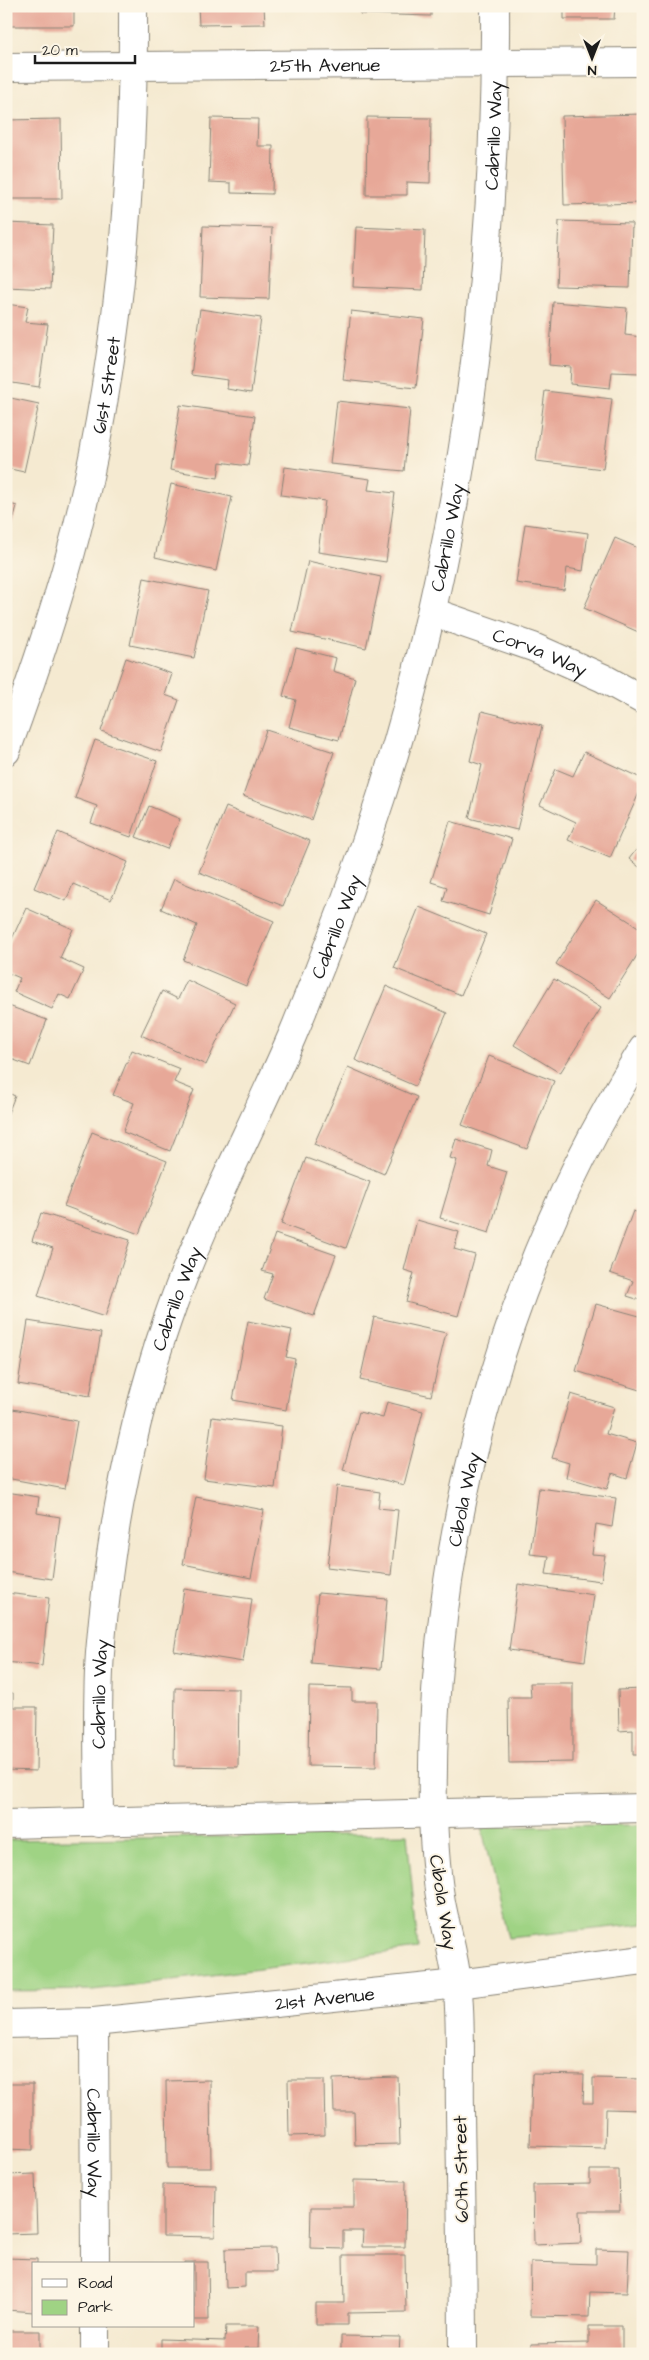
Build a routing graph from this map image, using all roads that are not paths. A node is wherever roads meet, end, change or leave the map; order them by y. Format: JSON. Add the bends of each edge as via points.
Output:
{"nodes":[{"id":1,"x":133,"y":6,"type":"edge"},
{"id":2,"x":495,"y":6,"type":"edge"},
{"id":3,"x":643,"y":62,"type":"edge"},
{"id":4,"x":496,"y":63,"type":"junction"},
{"id":5,"x":134,"y":66,"type":"junction"},
{"id":6,"x":6,"y":67,"type":"edge"},
{"id":7,"x":432,"y":612,"type":"junction"},
{"id":8,"x":643,"y":700,"type":"edge"},
{"id":9,"x":6,"y":752,"type":"edge"},
{"id":10,"x":643,"y":1049,"type":"edge"},
{"id":11,"x":643,"y":1808,"type":"edge"},
{"id":12,"x":433,"y":1812,"type":"junction"},
{"id":13,"x":99,"y":1823,"type":"junction"},
{"id":14,"x":6,"y":1824,"type":"edge"},
{"id":15,"x":643,"y":1960,"type":"edge"},
{"id":16,"x":458,"y":1984,"type":"junction"},
{"id":17,"x":94,"y":2022,"type":"junction"},
{"id":18,"x":6,"y":2024,"type":"edge"},
{"id":19,"x":95,"y":2262,"type":"edge"},
{"id":20,"x":95,"y":2328,"type":"edge"},
{"id":21,"x":95,"y":2354,"type":"edge"},
{"id":22,"x":463,"y":2354,"type":"edge"}],
"edges":[{"from":1,"to":5,"type":"street","name":"61st Street"},
{"from":2,"to":4,"type":"street","name":"Cabrillo Way"},
{"from":3,"to":4,"type":"street","name":"25th Avenue"},
{"from":4,"to":5,"type":"street","name":"25th Avenue"},
{"from":4,"to":7,"type":"street","name":"Cabrillo Way","via":[[488,252],[474,379]]},
{"from":5,"to":6,"type":"street","name":"25th Avenue"},
{"from":5,"to":9,"type":"street","name":"61st Street","via":[[123,265],[104,400],[76,533],[38,663]]},
{"from":7,"to":8,"type":"street","name":"Corva Way","via":[[533,646]]},
{"from":7,"to":13,"type":"street","name":"Cabrillo Way","via":[[381,797],[339,919],[291,1038],[198,1238],[146,1388],[124,1477],[108,1577],[100,1658]]},
{"from":10,"to":12,"type":"street","name":"Cibola Way","via":[[575,1168],[526,1280],[494,1371],[464,1489],[447,1585],[437,1681]]},
{"from":11,"to":12,"type":"street"},
{"from":12,"to":13,"type":"street"},
{"from":12,"to":16,"type":"street","name":"Cibola Way","via":[[440,1899]]},
{"from":13,"to":14,"type":"street"},
{"from":15,"to":16,"type":"street","name":"21st Avenue"},
{"from":16,"to":17,"type":"street","name":"21st Avenue"},
{"from":16,"to":22,"type":"street","name":"60th Street"},
{"from":17,"to":18,"type":"street","name":"21st Avenue"},
{"from":17,"to":19,"type":"street","name":"Cabrillo Way"},
{"from":20,"to":21,"type":"street"}]}
